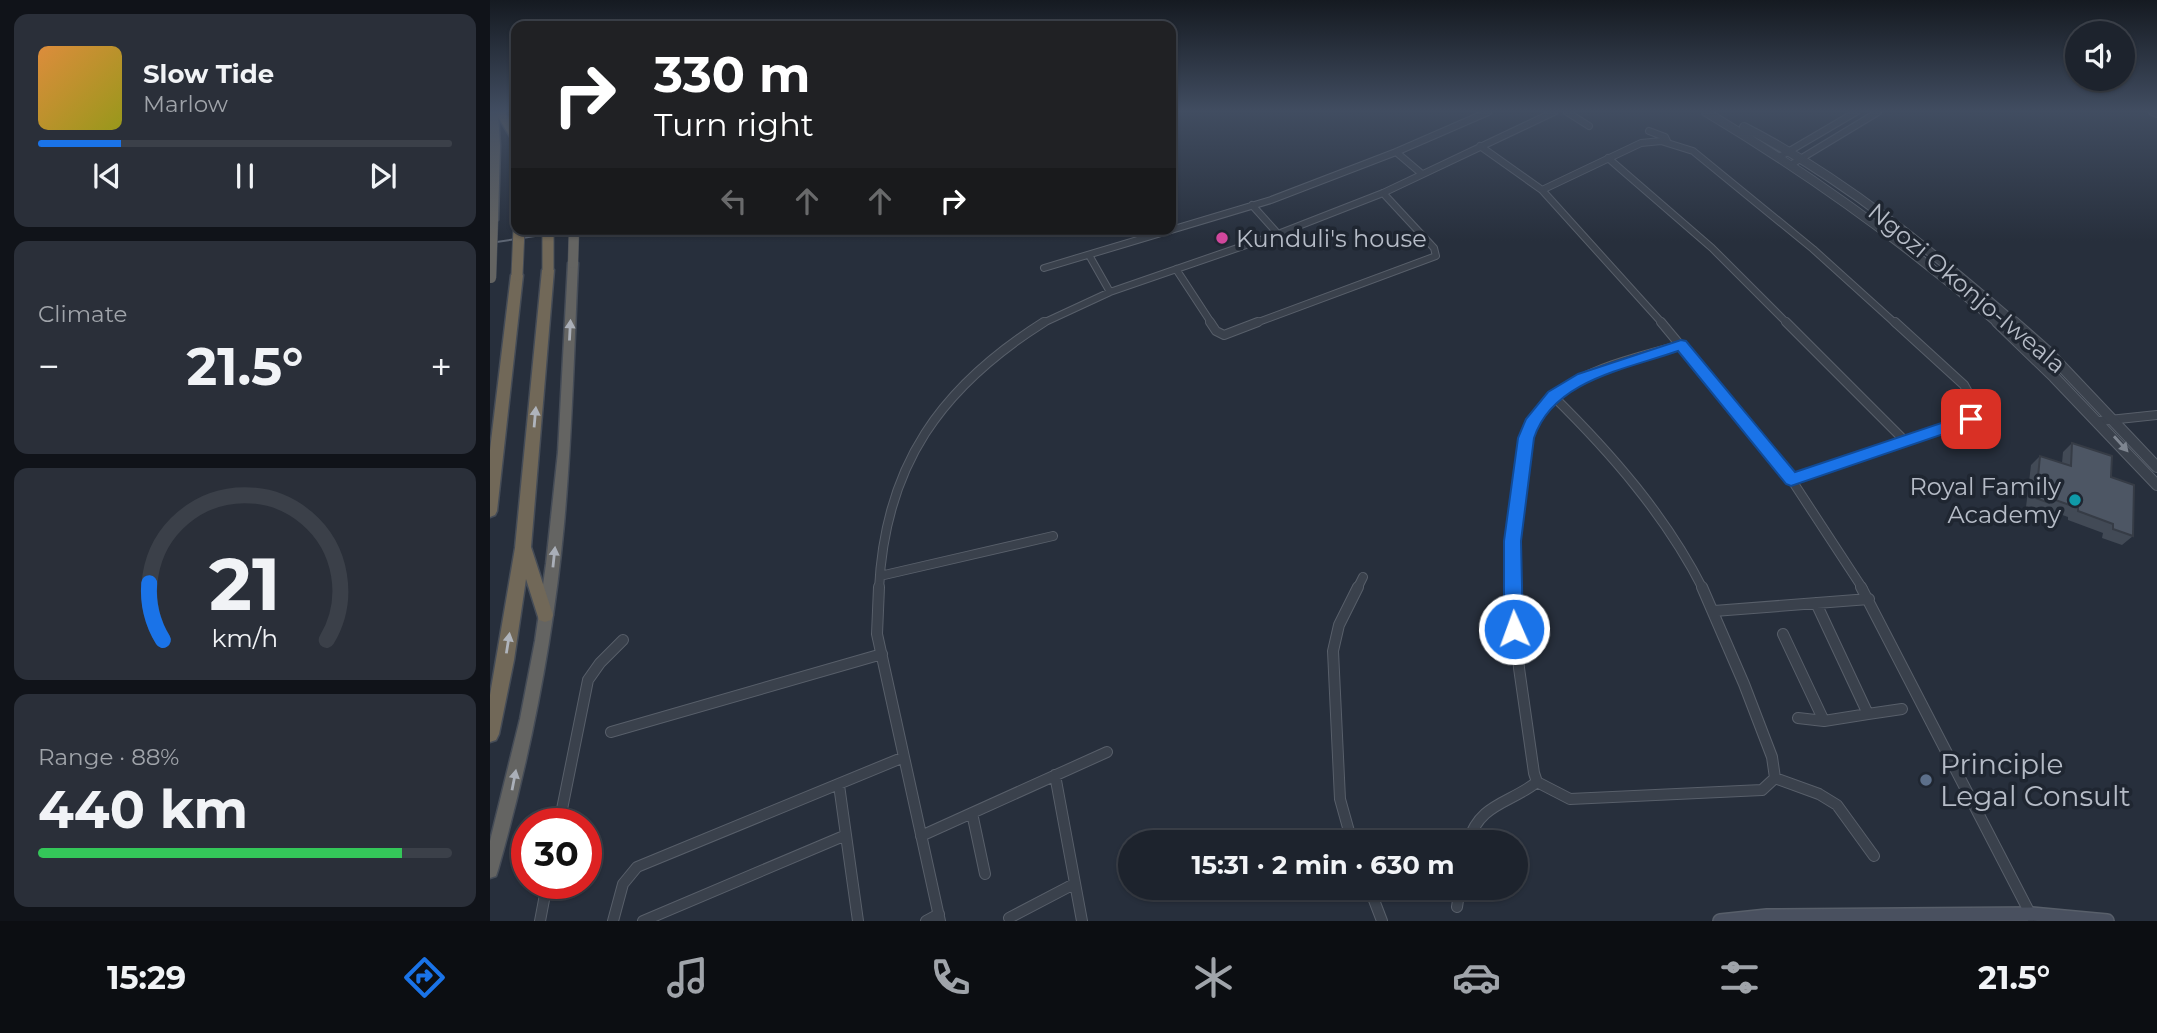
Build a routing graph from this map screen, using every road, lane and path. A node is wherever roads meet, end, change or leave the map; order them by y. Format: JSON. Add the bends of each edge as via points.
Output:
{"nodes":[{"id":1,"x":496,"y":155,"type":"edge"},
{"id":2,"x":1388,"y":155,"type":"edge"},
{"id":3,"x":1400,"y":155,"type":"edge"},
{"id":4,"x":1461,"y":155,"type":"edge"},
{"id":5,"x":1493,"y":155,"type":"edge"},
{"id":6,"x":1615,"y":155,"type":"edge"},
{"id":7,"x":1698,"y":155,"type":"edge"},
{"id":8,"x":1797,"y":155,"type":"edge"},
{"id":9,"x":1807,"y":155,"type":"edge"},
{"id":10,"x":1781,"y":156,"type":"edge"},
{"id":11,"x":1608,"y":158,"type":"junction"},
{"id":12,"x":1802,"y":158,"type":"junction"},
{"id":13,"x":1792,"y":163,"type":"junction"},
{"id":14,"x":1422,"y":174,"type":"junction"},
{"id":15,"x":1542,"y":190,"type":"junction"},
{"id":16,"x":1383,"y":193,"type":"junction"},
{"id":17,"x":1252,"y":205,"type":"junction"},
{"id":18,"x":1176,"y":228,"type":"edge"},
{"id":19,"x":1278,"y":234,"type":"junction"},
{"id":20,"x":519,"y":235,"type":"edge"},
{"id":21,"x":548,"y":235,"type":"edge"},
{"id":22,"x":573,"y":235,"type":"edge"},
{"id":23,"x":1154,"y":235,"type":"edge"},
{"id":24,"x":1089,"y":255,"type":"junction"},
{"id":25,"x":1044,"y":268,"type":"dead end"},
{"id":26,"x":1176,"y":270,"type":"junction"},
{"id":27,"x":491,"y":278,"type":"edge"},
{"id":28,"x":490,"y":284,"type":"edge"},
{"id":29,"x":1111,"y":292,"type":"junction"},
{"id":30,"x":1681,"y":345,"type":"junction"},
{"id":31,"x":1553,"y":396,"type":"junction"},
{"id":32,"x":2157,"y":415,"type":"edge"},
{"id":33,"x":2115,"y":420,"type":"junction"},
{"id":34,"x":2100,"y":421,"type":"junction"},
{"id":35,"x":1904,"y":440,"type":"junction"},
{"id":36,"x":2157,"y":467,"type":"edge"},
{"id":37,"x":1791,"y":479,"type":"junction"},
{"id":38,"x":2157,"y":485,"type":"edge"},
{"id":39,"x":490,"y":510,"type":"edge"},
{"id":40,"x":1053,"y":536,"type":"dead end"},
{"id":41,"x":523,"y":548,"type":"junction"},
{"id":42,"x":880,"y":576,"type":"junction"},
{"id":43,"x":1363,"y":577,"type":"dead end"},
{"id":44,"x":1869,"y":598,"type":"junction"},
{"id":45,"x":1816,"y":603,"type":"junction"},
{"id":46,"x":1714,"y":611,"type":"junction"},
{"id":47,"x":545,"y":615,"type":"junction"},
{"id":48,"x":1783,"y":634,"type":"dead end"},
{"id":49,"x":623,"y":640,"type":"dead end"},
{"id":50,"x":882,"y":654,"type":"junction"},
{"id":51,"x":1902,"y":709,"type":"dead end"},
{"id":52,"x":1868,"y":714,"type":"junction"},
{"id":53,"x":1798,"y":718,"type":"dead end"},
{"id":54,"x":1824,"y":721,"type":"junction"},
{"id":55,"x":611,"y":732,"type":"dead end"},
{"id":56,"x":490,"y":734,"type":"edge"},
{"id":57,"x":1107,"y":752,"type":"dead end"},
{"id":58,"x":904,"y":757,"type":"junction"},
{"id":59,"x":1055,"y":775,"type":"junction"},
{"id":60,"x":1775,"y":778,"type":"junction"},
{"id":61,"x":1537,"y":782,"type":"junction"},
{"id":62,"x":839,"y":785,"type":"junction"},
{"id":63,"x":562,"y":808,"type":"edge"},
{"id":64,"x":972,"y":813,"type":"junction"},
{"id":65,"x":1348,"y":830,"type":"edge"},
{"id":66,"x":1472,"y":830,"type":"edge"},
{"id":67,"x":846,"y":835,"type":"junction"},
{"id":68,"x":921,"y":835,"type":"junction"},
{"id":69,"x":1874,"y":856,"type":"dead end"},
{"id":70,"x":490,"y":870,"type":"edge"},
{"id":71,"x":985,"y":874,"type":"dead end"},
{"id":72,"x":1074,"y":884,"type":"junction"},
{"id":73,"x":544,"y":899,"type":"edge"},
{"id":74,"x":1374,"y":900,"type":"edge"},
{"id":75,"x":1458,"y":900,"type":"edge"},
{"id":76,"x":1457,"y":907,"type":"dead end"},
{"id":77,"x":2033,"y":917,"type":"edge"},
{"id":78,"x":939,"y":918,"type":"edge"},
{"id":79,"x":1009,"y":918,"type":"dead end"},
{"id":80,"x":540,"y":921,"type":"edge"},
{"id":81,"x":613,"y":921,"type":"edge"},
{"id":82,"x":643,"y":921,"type":"edge"},
{"id":83,"x":858,"y":921,"type":"edge"},
{"id":84,"x":926,"y":921,"type":"edge"},
{"id":85,"x":1082,"y":921,"type":"edge"},
{"id":86,"x":1382,"y":921,"type":"edge"},
{"id":87,"x":1720,"y":921,"type":"edge"},
{"id":88,"x":2107,"y":921,"type":"edge"}],
"edges":[{"from":1,"to":27,"type":"highway","bridge":true},
{"from":2,"to":17,"type":"street"},
{"from":3,"to":14,"type":"street"},
{"from":4,"to":14,"type":"street"},
{"from":5,"to":15,"type":"street"},
{"from":6,"to":11,"type":"street"},
{"from":7,"to":35,"type":"street","via":[[1813,249],[1970,393],[1977,409],[1971,419]]},
{"from":8,"to":12,"type":"street","name":"Ngozi Okonjo-Iweala"},
{"from":9,"to":12,"type":"street"},
{"from":10,"to":13,"type":"street","name":"Ngozi Okonjo-Iweala"},
{"from":11,"to":15,"type":"street"},
{"from":11,"to":35,"type":"street","via":[[1712,248]]},
{"from":12,"to":13,"type":"street"},
{"from":12,"to":33,"type":"street","name":"Ngozi Okonjo-Iweala","via":[[1957,273],[2047,351]]},
{"from":13,"to":34,"type":"street","name":"Ngozi Okonjo-Iweala","via":[[1966,293]]},
{"from":14,"to":16,"type":"street"},
{"from":15,"to":30,"type":"street"},
{"from":16,"to":19,"type":"street"},
{"from":16,"to":26,"type":"street","via":[[1434,248],[1436,256],[1224,335],[1216,331]]},
{"from":17,"to":18,"type":"street"},
{"from":17,"to":19,"type":"street"},
{"from":19,"to":26,"type":"street"},
{"from":20,"to":39,"type":"highway","bridge":true},
{"from":41,"to":21,"type":"highway","one_way":true,"bridge":true},
{"from":47,"to":22,"type":"highway","one_way":true,"bridge":true,"via":[[561,493]]},
{"from":23,"to":24,"type":"street"},
{"from":24,"to":25,"type":"street"},
{"from":24,"to":29,"type":"street"},
{"from":26,"to":29,"type":"street"},
{"from":27,"to":28,"type":"highway"},
{"from":29,"to":42,"type":"street","via":[[1049,319],[1005,347],[940,411],[910,457],[893,501]]},
{"from":30,"to":31,"type":"street","via":[[1605,369]]},
{"from":30,"to":37,"type":"street"},
{"from":31,"to":46,"type":"street","via":[[1623,470],[1659,519]]},
{"from":31,"to":61,"type":"street","via":[[1531,423],[1526,438],[1512,551],[1514,629]]},
{"from":32,"to":33,"type":"street"},
{"from":33,"to":34,"type":"street"},
{"from":33,"to":36,"type":"street","name":"Ngozi Okonjo-Iweala"},
{"from":34,"to":38,"type":"street","name":"Ngozi Okonjo-Iweala","one_way":true},
{"from":35,"to":37,"type":"street"},
{"from":37,"to":44,"type":"street"},
{"from":40,"to":42,"type":"street"},
{"from":41,"to":47,"type":"highway"},
{"from":56,"to":41,"type":"highway","one_way":true},
{"from":42,"to":50,"type":"street","via":[[877,634]]},
{"from":43,"to":65,"type":"street","via":[[1339,625],[1333,652],[1339,799]]},
{"from":44,"to":45,"type":"street"},
{"from":44,"to":77,"type":"street"},
{"from":45,"to":46,"type":"street"},
{"from":45,"to":52,"type":"street"},
{"from":46,"to":60,"type":"street","via":[[1772,757]]},
{"from":70,"to":47,"type":"highway","one_way":true,"via":[[509,804]]},
{"from":48,"to":54,"type":"street"},
{"from":49,"to":63,"type":"street","via":[[588,680]]},
{"from":50,"to":55,"type":"street"},
{"from":50,"to":58,"type":"street"},
{"from":51,"to":52,"type":"street"},
{"from":52,"to":54,"type":"street"},
{"from":53,"to":54,"type":"street"},
{"from":57,"to":59,"type":"street"},
{"from":58,"to":62,"type":"street"},
{"from":58,"to":68,"type":"street"},
{"from":59,"to":64,"type":"street"},
{"from":59,"to":72,"type":"street"},
{"from":60,"to":61,"type":"street","via":[[1762,790],[1570,799]]},
{"from":60,"to":69,"type":"street","via":[[1837,805]]},
{"from":61,"to":66,"type":"street","via":[[1524,794],[1485,810]]},
{"from":62,"to":67,"type":"street"},
{"from":62,"to":81,"type":"street","via":[[637,867],[623,884]]},
{"from":64,"to":68,"type":"street"},
{"from":64,"to":71,"type":"street"},
{"from":67,"to":82,"type":"street"},
{"from":67,"to":83,"type":"street"},
{"from":68,"to":78,"type":"street"},
{"from":72,"to":79,"type":"street"},
{"from":72,"to":85,"type":"street"},
{"from":73,"to":80,"type":"street"},
{"from":74,"to":86,"type":"street"},
{"from":75,"to":76,"type":"street"},
{"from":77,"to":87,"type":"main road","via":[[1767,916]]},
{"from":77,"to":88,"type":"main road"},
{"from":78,"to":84,"type":"street"}]}
